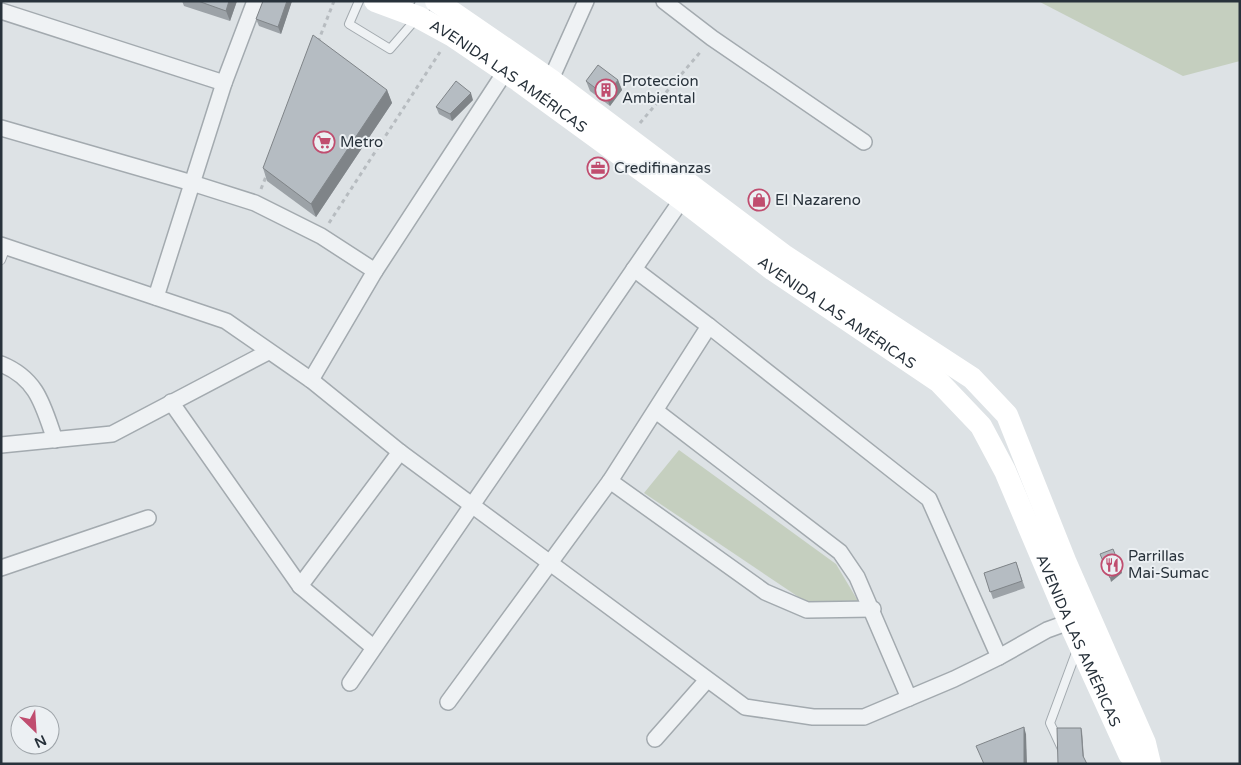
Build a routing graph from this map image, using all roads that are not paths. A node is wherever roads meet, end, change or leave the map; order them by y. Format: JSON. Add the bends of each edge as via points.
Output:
{"nodes":[{"id":1,"x":255,"y":1,"type":"edge"},
{"id":2,"x":360,"y":1,"type":"edge"},
{"id":3,"x":375,"y":1,"type":"edge"},
{"id":4,"x":436,"y":1,"type":"edge"},
{"id":5,"x":586,"y":1,"type":"edge"},
{"id":6,"x":664,"y":1,"type":"edge"},
{"id":7,"x":421,"y":9,"type":"edge"},
{"id":8,"x":1,"y":11,"type":"edge"},
{"id":9,"x":505,"y":72,"type":"junction"},
{"id":10,"x":224,"y":84,"type":"junction"},
{"id":11,"x":546,"y":89,"type":"junction"},
{"id":12,"x":1,"y":128,"type":"edge"},
{"id":13,"x":864,"y":142,"type":"dead end"},
{"id":14,"x":192,"y":183,"type":"junction"},
{"id":15,"x":686,"y":193,"type":"junction"},
{"id":16,"x":3,"y":251,"type":"edge"},
{"id":17,"x":634,"y":269,"type":"junction"},
{"id":18,"x":375,"y":271,"type":"junction"},
{"id":19,"x":156,"y":297,"type":"junction"},
{"id":20,"x":709,"y":326,"type":"junction"},
{"id":21,"x":268,"y":352,"type":"junction"},
{"id":22,"x":1,"y":364,"type":"edge"},
{"id":23,"x":311,"y":380,"type":"junction"},
{"id":24,"x":171,"y":402,"type":"junction"},
{"id":25,"x":656,"y":411,"type":"junction"},
{"id":26,"x":55,"y":440,"type":"junction"},
{"id":27,"x":1,"y":445,"type":"edge"},
{"id":28,"x":400,"y":452,"type":"junction"},
{"id":29,"x":610,"y":481,"type":"junction"},
{"id":30,"x":472,"y":507,"type":"junction"},
{"id":31,"x":148,"y":518,"type":"dead end"},
{"id":32,"x":550,"y":563,"type":"junction"},
{"id":33,"x":1,"y":568,"type":"edge"},
{"id":34,"x":300,"y":586,"type":"junction"},
{"id":35,"x":873,"y":610,"type":"junction"},
{"id":36,"x":1068,"y":622,"type":"junction"},
{"id":37,"x":1080,"y":644,"type":"junction"},
{"id":38,"x":373,"y":647,"type":"junction"},
{"id":39,"x":999,"y":657,"type":"junction"},
{"id":40,"x":707,"y":680,"type":"junction"},
{"id":41,"x":350,"y":683,"type":"dead end"},
{"id":42,"x":909,"y":698,"type":"junction"},
{"id":43,"x":448,"y":702,"type":"dead end"},
{"id":44,"x":655,"y":739,"type":"dead end"},
{"id":45,"x":1069,"y":764,"type":"edge"},
{"id":46,"x":1138,"y":764,"type":"edge"},
{"id":47,"x":1150,"y":764,"type":"edge"}],
"edges":[{"from":1,"to":10,"type":"street"},
{"from":2,"to":7,"type":"lane","via":[[349,24],[390,49]]},
{"from":3,"to":7,"type":"main road","name":"AVENIDA LAS AMÉRICAS"},
{"from":4,"to":11,"type":"main road","name":"AVENIDA LAS AMÉRICAS"},
{"from":5,"to":11,"type":"street"},
{"from":6,"to":13,"type":"street","via":[[712,38]]},
{"from":7,"to":9,"type":"main road","name":"AVENIDA LAS AMÉRICAS","via":[[451,35]]},
{"from":8,"to":10,"type":"street"},
{"from":9,"to":11,"type":"main road","name":"AVENIDA LAS AMÉRICAS"},
{"from":9,"to":18,"type":"street"},
{"from":10,"to":14,"type":"street"},
{"from":11,"to":15,"type":"main road","name":"AVENIDA LAS AMÉRICAS"},
{"from":11,"to":15,"type":"main road","name":"AVENIDA LAS AMÉRICAS","via":[[627,139]]},
{"from":12,"to":14,"type":"street"},
{"from":14,"to":18,"type":"street","via":[[255,204],[321,236]]},
{"from":14,"to":19,"type":"street"},
{"from":15,"to":17,"type":"street"},
{"from":15,"to":36,"type":"main road","name":"AVENIDA LAS AMÉRICAS","via":[[773,270],[940,382],[981,426],[1005,471]]},
{"from":15,"to":47,"type":"main road","name":"AVENIDA LAS AMÉRICAS","via":[[972,378],[1007,415],[1066,563],[1145,743]]},
{"from":16,"to":19,"type":"street"},
{"from":17,"to":20,"type":"street"},
{"from":17,"to":30,"type":"street"},
{"from":18,"to":23,"type":"street"},
{"from":19,"to":21,"type":"street","via":[[226,321]]},
{"from":20,"to":25,"type":"street"},
{"from":20,"to":39,"type":"street","via":[[928,498]]},
{"from":21,"to":23,"type":"street"},
{"from":21,"to":24,"type":"street"},
{"from":22,"to":26,"type":"street","via":[[12,368],[39,393]]},
{"from":23,"to":28,"type":"street"},
{"from":24,"to":26,"type":"street","via":[[112,434]]},
{"from":24,"to":34,"type":"street"},
{"from":25,"to":29,"type":"street"},
{"from":25,"to":35,"type":"street","via":[[840,552]]},
{"from":26,"to":27,"type":"street"},
{"from":28,"to":30,"type":"street"},
{"from":28,"to":34,"type":"street"},
{"from":29,"to":32,"type":"street"},
{"from":29,"to":35,"type":"street","via":[[765,592],[807,610]]},
{"from":30,"to":32,"type":"street"},
{"from":30,"to":38,"type":"street"},
{"from":31,"to":33,"type":"street"},
{"from":32,"to":40,"type":"street"},
{"from":32,"to":43,"type":"street"},
{"from":34,"to":38,"type":"street"},
{"from":35,"to":42,"type":"street"},
{"from":36,"to":37,"type":"main road","name":"AVENIDA LAS AMÉRICAS"},
{"from":36,"to":39,"type":"street"},
{"from":37,"to":45,"type":"lane","via":[[1050,723]]},
{"from":37,"to":46,"type":"main road","name":"AVENIDA LAS AMÉRICAS","via":[[1129,754]]},
{"from":38,"to":41,"type":"street"},
{"from":39,"to":42,"type":"street"},
{"from":40,"to":42,"type":"street","via":[[745,708],[813,717],[864,718]]},
{"from":40,"to":44,"type":"street"}]}
